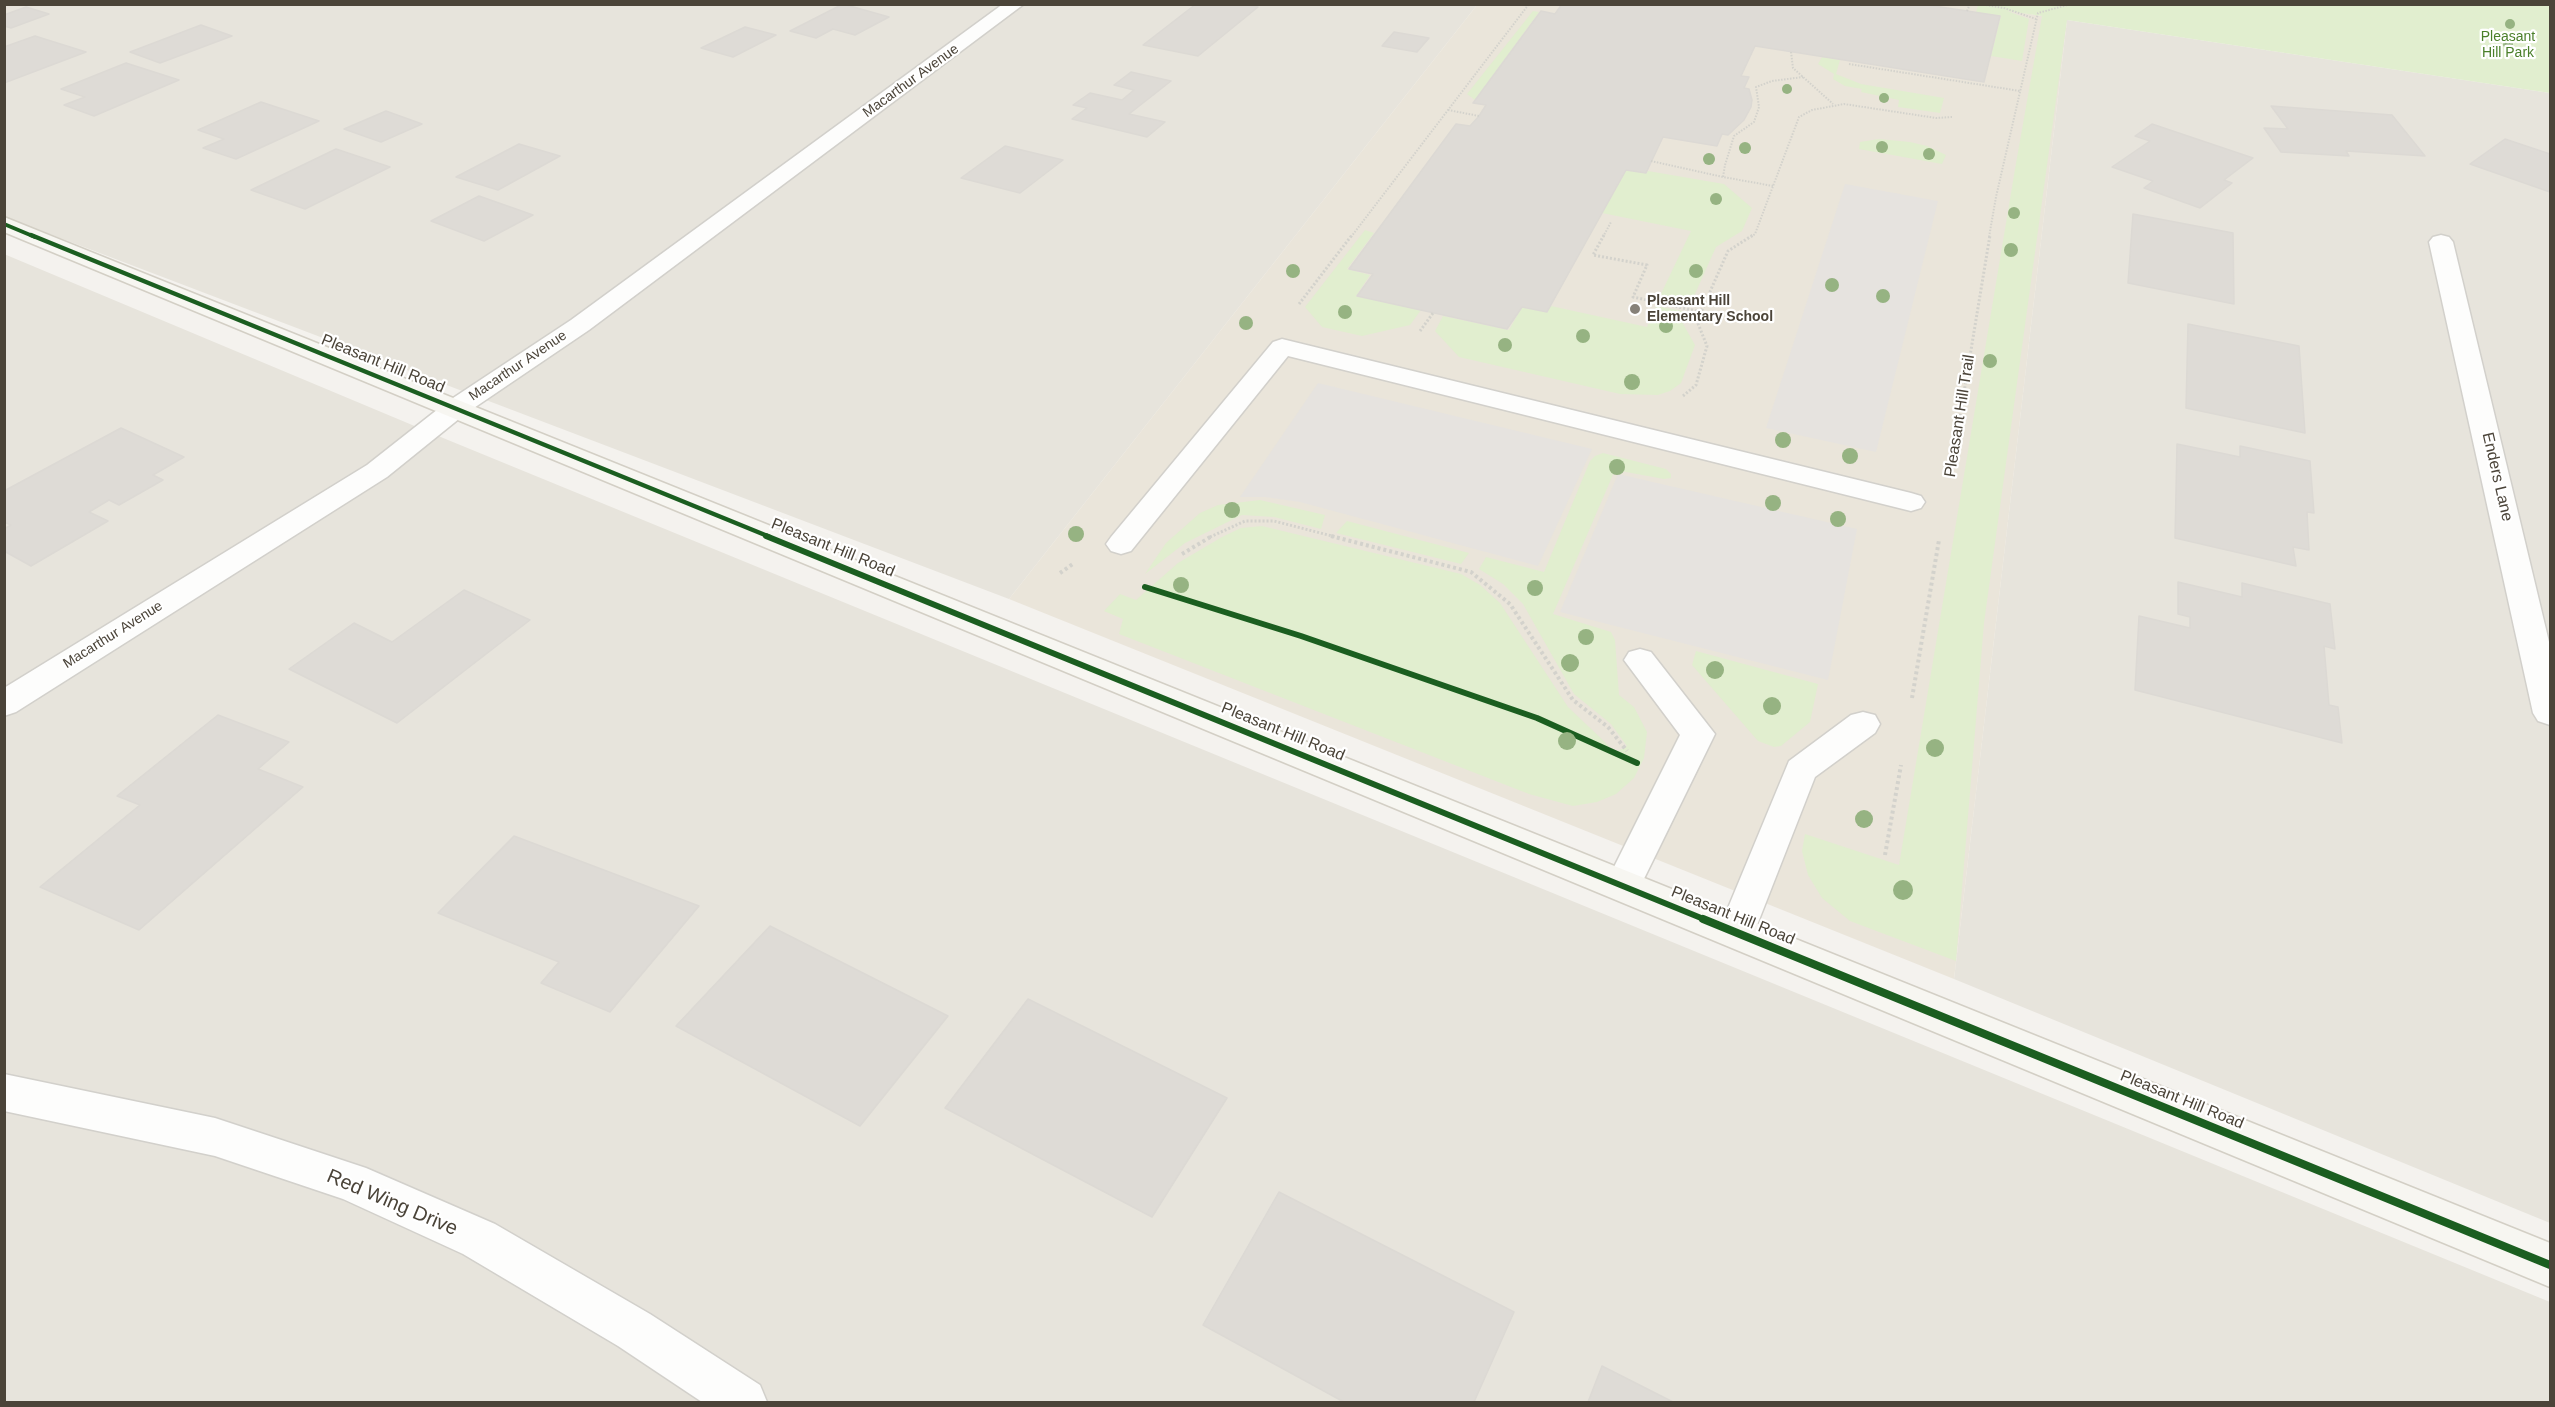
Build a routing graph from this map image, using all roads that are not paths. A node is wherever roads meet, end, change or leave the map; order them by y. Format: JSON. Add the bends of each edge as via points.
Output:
{"nodes":[{"id":1,"x":1015,"y":4,"type":"edge"},
{"id":2,"x":4,"y":224,"type":"edge"},
{"id":3,"x":2441,"y":242,"type":"dead end"},
{"id":4,"x":456,"y":408,"type":"junction"},
{"id":5,"x":1911,"y":502,"type":"dead end"},
{"id":6,"x":1121,"y":544,"type":"dead end"},
{"id":7,"x":1640,"y":660,"type":"dead end"},
{"id":8,"x":4,"y":704,"type":"edge"},
{"id":9,"x":2550,"y":713,"type":"edge"},
{"id":10,"x":1863,"y":724,"type":"dead end"},
{"id":11,"x":1623,"y":885,"type":"junction"},
{"id":12,"x":1737,"y":932,"type":"junction"},
{"id":13,"x":4,"y":1092,"type":"edge"},
{"id":14,"x":2550,"y":1266,"type":"edge"},
{"id":15,"x":743,"y":1402,"type":"edge"}],
"edges":[{"from":1,"to":4,"type":"street","name":"Macarthur Avenue","via":[[580,325]]},
{"from":2,"to":4,"type":"street","name":"Pleasant Hill Road"},
{"from":3,"to":9,"type":"street","name":"Enders Lane"},
{"from":4,"to":8,"type":"street","name":"Macarthur Avenue","via":[[377,471]]},
{"from":4,"to":11,"type":"street","name":"Pleasant Hill Road"},
{"from":5,"to":6,"type":"street","via":[[1282,347]]},
{"from":7,"to":11,"type":"street","via":[[1698,734]]},
{"from":10,"to":12,"type":"street","via":[[1801,770]]},
{"from":11,"to":12,"type":"street","name":"Pleasant Hill Road"},
{"from":12,"to":14,"type":"street","name":"Pleasant Hill Road"},
{"from":13,"to":15,"type":"street","name":"Red Wing Drive","via":[[215,1137],[351,1182],[479,1239],[634,1330]]}]}
